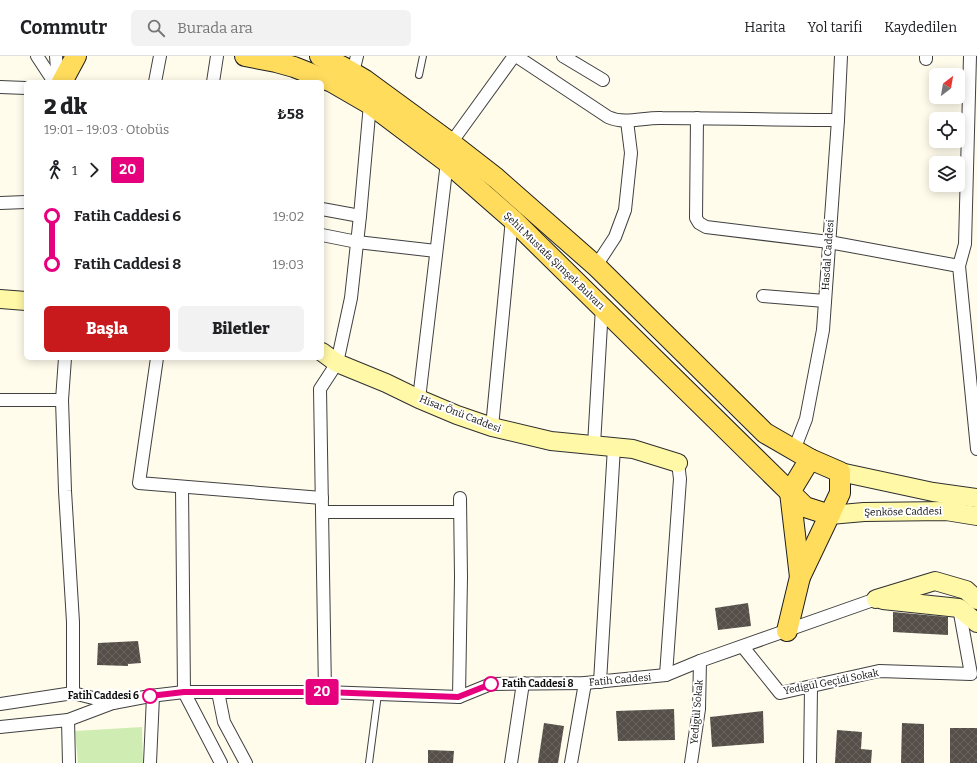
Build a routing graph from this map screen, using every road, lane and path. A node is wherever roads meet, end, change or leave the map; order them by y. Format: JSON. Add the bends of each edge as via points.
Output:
{"nodes":[{"id":1,"x":37,"y":56,"type":"edge"},
{"id":2,"x":56,"y":56,"type":"edge"},
{"id":3,"x":76,"y":56,"type":"edge"},
{"id":4,"x":160,"y":56,"type":"edge"},
{"id":5,"x":217,"y":56,"type":"edge"},
{"id":6,"x":245,"y":56,"type":"edge"},
{"id":7,"x":320,"y":56,"type":"edge"},
{"id":8,"x":423,"y":56,"type":"edge"},
{"id":9,"x":515,"y":56,"type":"edge"},
{"id":10,"x":563,"y":56,"type":"edge"},
{"id":11,"x":840,"y":56,"type":"edge"},
{"id":12,"x":970,"y":56,"type":"edge"},
{"id":13,"x":355,"y":64,"type":"edge"},
{"id":14,"x":419,"y":75,"type":"dead end"},
{"id":15,"x":53,"y":80,"type":"edge"},
{"id":16,"x":58,"y":80,"type":"edge"},
{"id":17,"x":63,"y":80,"type":"edge"},
{"id":18,"x":155,"y":80,"type":"edge"},
{"id":19,"x":213,"y":80,"type":"edge"},
{"id":20,"x":603,"y":80,"type":"dead end"},
{"id":21,"x":0,"y":87,"type":"edge"},
{"id":22,"x":24,"y":88,"type":"edge"},
{"id":23,"x":374,"y":96,"type":"junction"},
{"id":24,"x":973,"y":113,"type":"edge"},
{"id":25,"x":697,"y":118,"type":"junction"},
{"id":26,"x":838,"y":120,"type":"junction"},
{"id":27,"x":627,"y":121,"type":"junction"},
{"id":28,"x":449,"y":152,"type":"junction"},
{"id":29,"x":24,"y":202,"type":"edge"},
{"id":30,"x":0,"y":203,"type":"edge"},
{"id":31,"x":324,"y":209,"type":"edge"},
{"id":32,"x":360,"y":216,"type":"junction"},
{"id":33,"x":512,"y":219,"type":"junction"},
{"id":34,"x":324,"y":235,"type":"edge"},
{"id":35,"x":357,"y":242,"type":"junction"},
{"id":36,"x":829,"y":242,"type":"junction"},
{"id":37,"x":436,"y":251,"type":"junction"},
{"id":38,"x":596,"y":266,"type":"junction"},
{"id":39,"x":959,"y":266,"type":"junction"},
{"id":40,"x":763,"y":296,"type":"dead end"},
{"id":41,"x":0,"y":299,"type":"edge"},
{"id":42,"x":825,"y":300,"type":"junction"},
{"id":43,"x":24,"y":301,"type":"edge"},
{"id":44,"x":602,"y":307,"type":"junction"},
{"id":45,"x":324,"y":353,"type":"edge"},
{"id":46,"x":65,"y":360,"type":"edge"},
{"id":47,"x":157,"y":360,"type":"edge"},
{"id":48,"x":337,"y":363,"type":"junction"},
{"id":49,"x":419,"y":399,"type":"junction"},
{"id":50,"x":0,"y":400,"type":"edge"},
{"id":51,"x":62,"y":400,"type":"junction"},
{"id":52,"x":492,"y":428,"type":"junction"},
{"id":53,"x":976,"y":430,"type":"edge"},
{"id":54,"x":594,"y":445,"type":"junction"},
{"id":55,"x":614,"y":447,"type":"junction"},
{"id":56,"x":977,"y":449,"type":"edge"},
{"id":57,"x":802,"y":455,"type":"junction"},
{"id":58,"x":678,"y":463,"type":"joint"},
{"id":59,"x":840,"y":472,"type":"junction"},
{"id":60,"x":182,"y":487,"type":"junction"},
{"id":61,"x":790,"y":492,"type":"junction"},
{"id":62,"x":322,"y":498,"type":"junction"},
{"id":63,"x":460,"y":498,"type":"dead end"},
{"id":64,"x":977,"y":498,"type":"edge"},
{"id":65,"x":323,"y":512,"type":"junction"},
{"id":66,"x":460,"y":512,"type":"junction"},
{"id":67,"x":830,"y":515,"type":"junction"},
{"id":68,"x":977,"y":516,"type":"edge"},
{"id":69,"x":800,"y":577,"type":"junction"},
{"id":70,"x":876,"y":599,"type":"junction"},
{"id":71,"x":977,"y":600,"type":"edge"},
{"id":72,"x":959,"y":608,"type":"junction"},
{"id":73,"x":977,"y":623,"type":"edge"},
{"id":74,"x":787,"y":631,"type":"junction"},
{"id":75,"x":743,"y":647,"type":"junction"},
{"id":76,"x":700,"y":661,"type":"junction"},
{"id":77,"x":666,"y":676,"type":"junction"},
{"id":78,"x":600,"y":682,"type":"junction"},
{"id":79,"x":523,"y":683,"type":"junction"},
{"id":80,"x":585,"y":683,"type":"junction"},
{"id":81,"x":811,"y":687,"type":"junction"},
{"id":82,"x":184,"y":692,"type":"junction"},
{"id":83,"x":218,"y":692,"type":"junction"},
{"id":84,"x":325,"y":692,"type":"junction"},
{"id":85,"x":73,"y":693,"type":"junction"},
{"id":86,"x":378,"y":694,"type":"junction"},
{"id":87,"x":153,"y":696,"type":"junction"},
{"id":88,"x":458,"y":697,"type":"junction"},
{"id":89,"x":114,"y":703,"type":"junction"},
{"id":90,"x":0,"y":704,"type":"edge"},
{"id":91,"x":68,"y":720,"type":"junction"},
{"id":92,"x":0,"y":727,"type":"edge"},
{"id":93,"x":69,"y":763,"type":"edge"},
{"id":94,"x":150,"y":763,"type":"edge"},
{"id":95,"x":221,"y":763,"type":"edge"},
{"id":96,"x":246,"y":763,"type":"edge"},
{"id":97,"x":369,"y":763,"type":"edge"},
{"id":98,"x":511,"y":763,"type":"edge"},
{"id":99,"x":570,"y":763,"type":"edge"},
{"id":100,"x":691,"y":763,"type":"edge"},
{"id":101,"x":810,"y":763,"type":"edge"}],
"edges":[{"from":1,"to":15,"type":"street"},
{"from":2,"to":16,"type":"street"},
{"from":3,"to":17,"type":"main road"},
{"from":4,"to":18,"type":"street"},
{"from":5,"to":19,"type":"street"},
{"from":6,"to":23,"type":"main road","name":"Şehit Mustafa Şimşek Bulvarı","via":[[276,62],[314,74],[344,89]]},
{"from":7,"to":13,"type":"main road","name":"Şehit Mustafa Şimşek Bulvarı"},
{"from":8,"to":14,"type":"lane"},
{"from":9,"to":27,"type":"street","via":[[608,117],[616,121]]},
{"from":9,"to":28,"type":"street"},
{"from":10,"to":20,"type":"street"},
{"from":11,"to":26,"type":"street","name":"Hasdal Caddesi"},
{"from":12,"to":24,"type":"street"},
{"from":13,"to":23,"type":"main road","name":"Şehit Mustafa Şimşek Bulvarı"},
{"from":21,"to":22,"type":"street"},
{"from":23,"to":28,"type":"main road","name":"Şehit Mustafa Şimşek Bulvarı"},
{"from":23,"to":32,"type":"street"},
{"from":24,"to":39,"type":"street","via":[[965,244]]},
{"from":25,"to":26,"type":"street"},
{"from":25,"to":27,"type":"street"},
{"from":25,"to":36,"type":"street","via":[[696,218],[699,223],[706,227]]},
{"from":26,"to":36,"type":"street","name":"Hasdal Caddesi"},
{"from":27,"to":38,"type":"street","via":[[631,153],[625,210],[615,237]]},
{"from":28,"to":33,"type":"main road","name":"Şehit Mustafa Şimşek Bulvarı"},
{"from":28,"to":37,"type":"street"},
{"from":28,"to":38,"type":"main road","name":"Şehit Mustafa Şimşek Bulvarı","via":[[496,178]]},
{"from":29,"to":30,"type":"street"},
{"from":31,"to":32,"type":"street"},
{"from":32,"to":35,"type":"street"},
{"from":33,"to":44,"type":"main road","name":"Şehit Mustafa Şimşek Bulvarı"},
{"from":33,"to":52,"type":"street"},
{"from":34,"to":35,"type":"street"},
{"from":35,"to":37,"type":"street"},
{"from":35,"to":48,"type":"street","via":[[351,298]]},
{"from":36,"to":39,"type":"street"},
{"from":36,"to":42,"type":"street","name":"Hasdal Caddesi"},
{"from":37,"to":49,"type":"street"},
{"from":38,"to":57,"type":"main road","name":"Şehit Mustafa Şimşek Bulvarı","via":[[765,433]]},
{"from":39,"to":53,"type":"street"},
{"from":40,"to":42,"type":"street"},
{"from":41,"to":43,"type":"main road"},
{"from":42,"to":57,"type":"street","name":"Hasdal Caddesi","via":[[823,330],[806,419]]},
{"from":44,"to":54,"type":"street"},
{"from":44,"to":61,"type":"main road","name":"Şehit Mustafa Şimşek Bulvarı"},
{"from":45,"to":48,"type":"main road","name":"Hisar Önü Caddesi"},
{"from":46,"to":51,"type":"street"},
{"from":47,"to":60,"type":"street","via":[[139,484]]},
{"from":48,"to":49,"type":"main road","name":"Hisar Önü Caddesi"},
{"from":48,"to":62,"type":"street","via":[[320,389]]},
{"from":49,"to":52,"type":"main road","name":"Hisar Önü Caddesi"},
{"from":50,"to":51,"type":"street"},
{"from":51,"to":85,"type":"street","via":[[73,622]]},
{"from":52,"to":54,"type":"main road","name":"Hisar Önü Caddesi","via":[[551,441]]},
{"from":53,"to":56,"type":"street"},
{"from":54,"to":55,"type":"main road","name":"Hisar Önü Caddesi"},
{"from":55,"to":58,"type":"main road","name":"Hisar Önü Caddesi","via":[[633,449]]},
{"from":55,"to":78,"type":"street"},
{"from":57,"to":59,"type":"main road","name":"Şehit Mustafa Şimşek Bulvarı"},
{"from":57,"to":61,"type":"main road"},
{"from":58,"to":77,"type":"street","via":[[680,479]]},
{"from":59,"to":64,"type":"main road","name":"Şenköse Caddesi","via":[[933,492]]},
{"from":59,"to":67,"type":"main road","via":[[840,493]]},
{"from":60,"to":62,"type":"street"},
{"from":60,"to":82,"type":"street"},
{"from":61,"to":67,"type":"main road","name":"Şehit Mustafa Şimşek Bulvarı","via":[[804,507]]},
{"from":61,"to":69,"type":"main road"},
{"from":62,"to":65,"type":"street"},
{"from":63,"to":66,"type":"street"},
{"from":65,"to":66,"type":"street"},
{"from":65,"to":84,"type":"street"},
{"from":66,"to":88,"type":"street"},
{"from":67,"to":68,"type":"main road","name":"Şenköse Caddesi","via":[[864,512],[946,512]]},
{"from":67,"to":69,"type":"main road"},
{"from":69,"to":74,"type":"main road"},
{"from":70,"to":71,"type":"main road","via":[[936,581],[966,590]]},
{"from":70,"to":72,"type":"main road"},
{"from":70,"to":74,"type":"street","name":"Fatih Caddesi"},
{"from":72,"to":73,"type":"main road"},
{"from":72,"to":81,"type":"street","name":"Yedigül Geçidi Sokak","via":[[971,674],[879,672]]},
{"from":74,"to":75,"type":"street","name":"Fatih Caddesi"},
{"from":75,"to":76,"type":"street","name":"Fatih Caddesi"},
{"from":75,"to":81,"type":"street","name":"Yedigül Geçidi Sokak","via":[[780,693]]},
{"from":76,"to":77,"type":"street","name":"Fatih Caddesi"},
{"from":76,"to":100,"type":"street","name":"Yedigül Sokak","via":[[699,709]]},
{"from":77,"to":78,"type":"street","name":"Fatih Caddesi"},
{"from":78,"to":80,"type":"street","name":"Fatih Caddesi"},
{"from":79,"to":80,"type":"street","name":"Fatih Caddesi"},
{"from":79,"to":88,"type":"street","name":"Fatih Caddesi","via":[[491,684]]},
{"from":79,"to":98,"type":"street"},
{"from":80,"to":99,"type":"street"},
{"from":81,"to":101,"type":"street"},
{"from":82,"to":83,"type":"street","name":"Fatih Caddesi"},
{"from":82,"to":87,"type":"street","name":"Fatih Caddesi"},
{"from":82,"to":95,"type":"street"},
{"from":83,"to":84,"type":"street","name":"Fatih Caddesi"},
{"from":83,"to":96,"type":"street","via":[[224,722]]},
{"from":84,"to":86,"type":"street","name":"Fatih Caddesi"},
{"from":85,"to":89,"type":"street","name":"Fatih Caddesi"},
{"from":85,"to":90,"type":"street","name":"Fatih Caddesi"},
{"from":86,"to":88,"type":"street","name":"Fatih Caddesi"},
{"from":86,"to":97,"type":"lane"},
{"from":87,"to":89,"type":"street","name":"Fatih Caddesi"},
{"from":87,"to":94,"type":"street"},
{"from":89,"to":91,"type":"street","name":"Fatih Caddesi"},
{"from":91,"to":92,"type":"street","name":"Fatih Caddesi"},
{"from":91,"to":93,"type":"street"}]}
